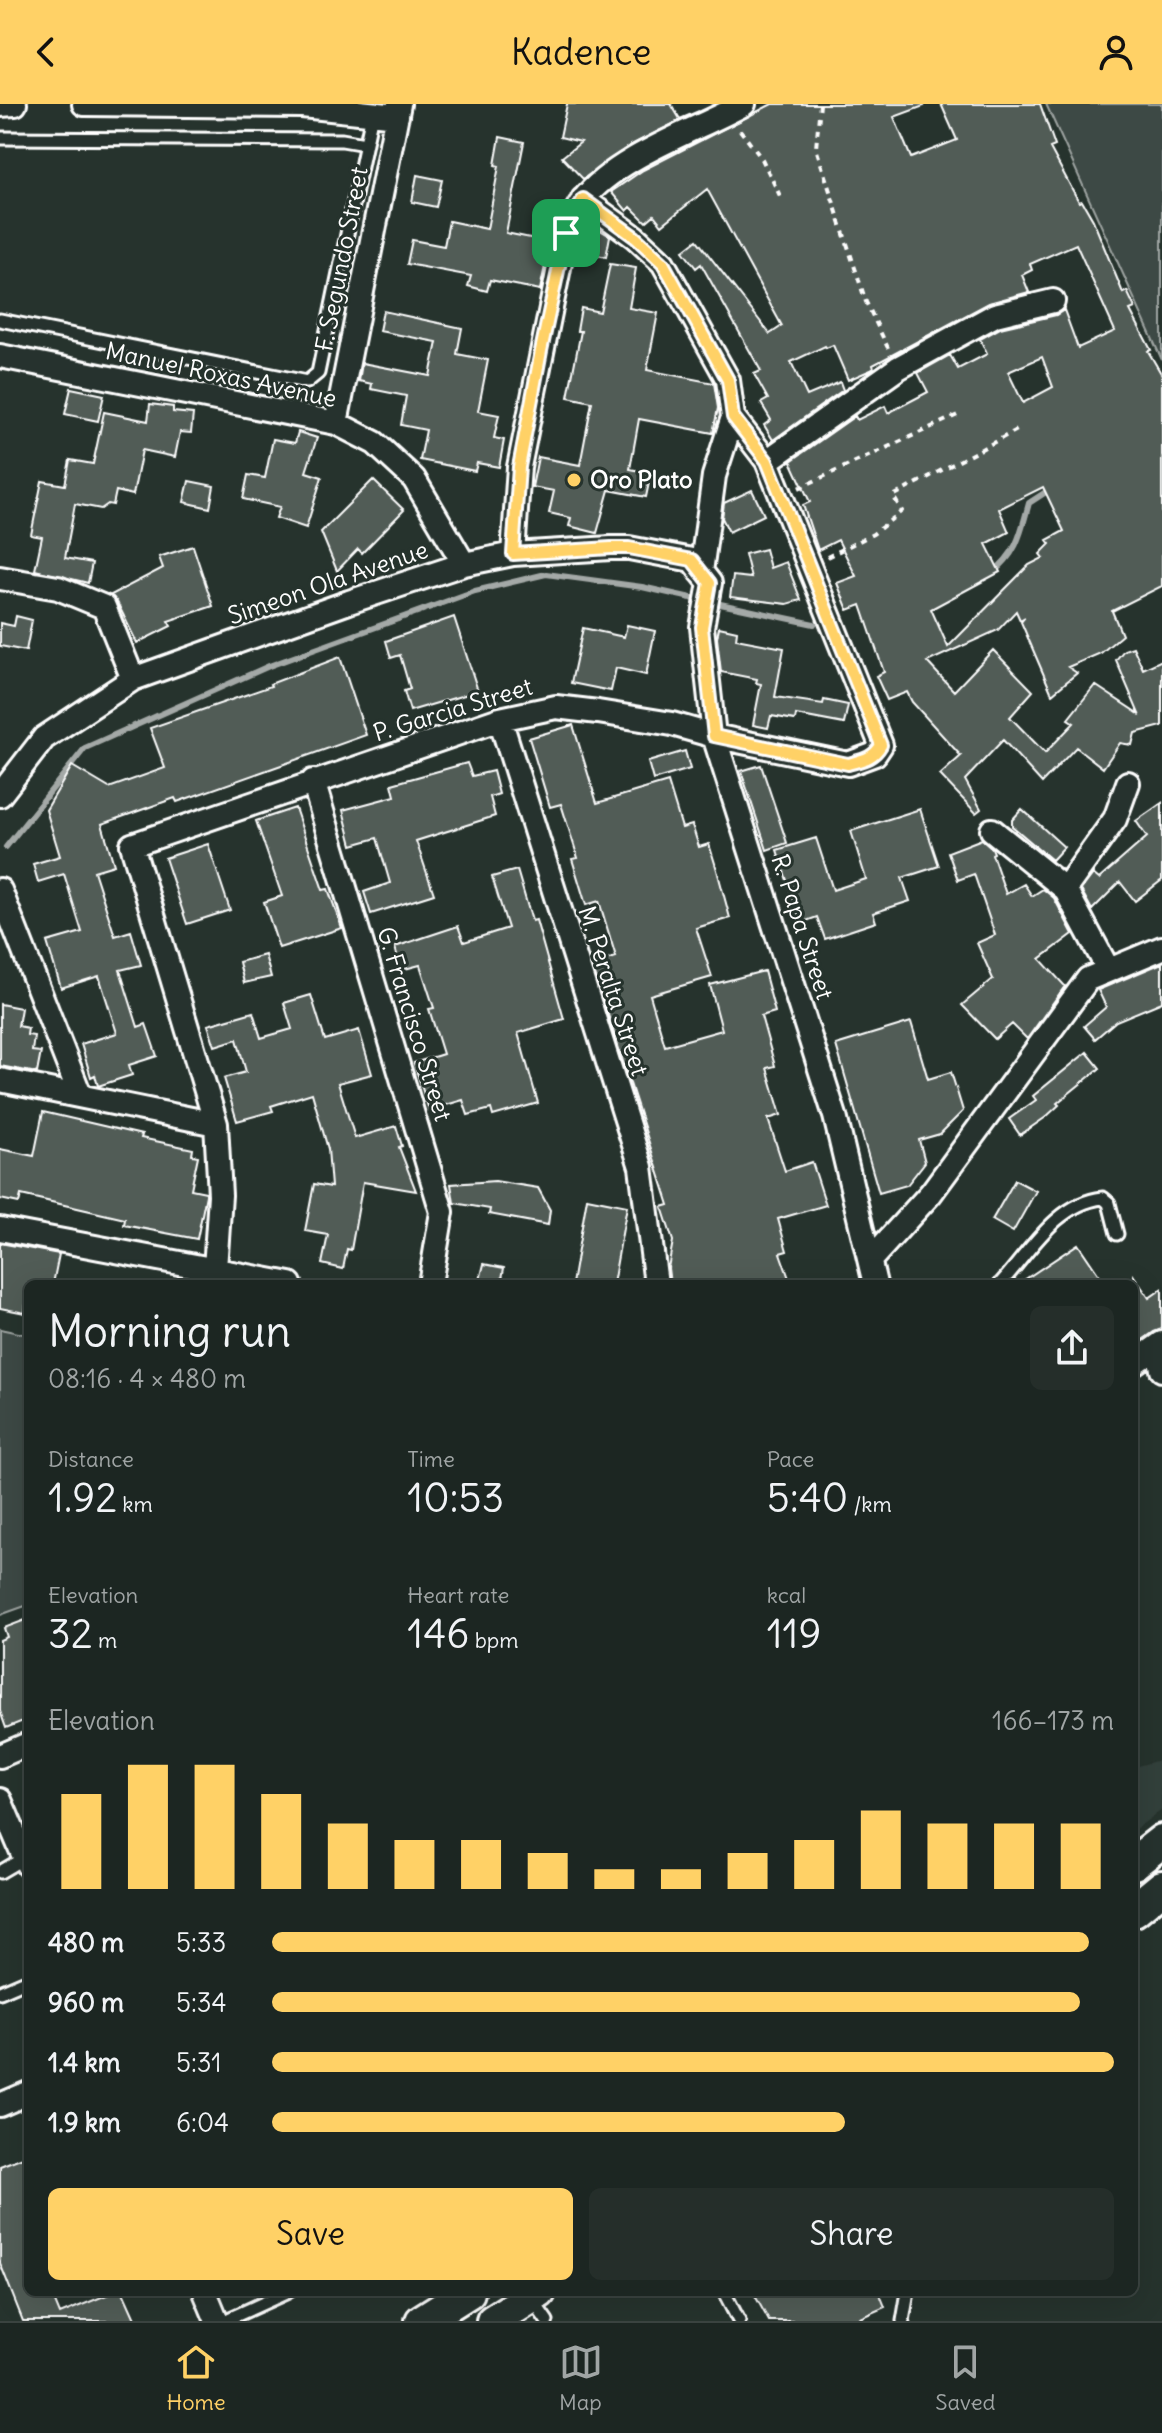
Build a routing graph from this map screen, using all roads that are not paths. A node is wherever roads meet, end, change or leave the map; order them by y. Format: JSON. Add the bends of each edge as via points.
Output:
{"nodes":[{"id":1,"x":15,"y":104,"type":"edge"},
{"id":2,"x":84,"y":104,"type":"edge"},
{"id":3,"x":0,"y":105,"type":"edge"},
{"id":4,"x":736,"y":108,"type":"edge"},
{"id":5,"x":398,"y":110,"type":"edge"},
{"id":6,"x":372,"y":114,"type":"junction"},
{"id":7,"x":0,"y":138,"type":"edge"},
{"id":8,"x":365,"y":144,"type":"junction"},
{"id":9,"x":583,"y":199,"type":"junction"},
{"id":10,"x":1053,"y":301,"type":"dead end"},
{"id":11,"x":0,"y":320,"type":"edge"},
{"id":12,"x":0,"y":356,"type":"edge"},
{"id":13,"x":733,"y":417,"type":"junction"},
{"id":14,"x":336,"y":423,"type":"junction"},
{"id":15,"x":767,"y":461,"type":"junction"},
{"id":16,"x":513,"y":554,"type":"junction"},
{"id":17,"x":464,"y":564,"type":"junction"},
{"id":18,"x":706,"y":577,"type":"junction"},
{"id":19,"x":0,"y":578,"type":"edge"},
{"id":20,"x":133,"y":679,"type":"junction"},
{"id":21,"x":500,"y":719,"type":"junction"},
{"id":22,"x":714,"y":736,"type":"junction"},
{"id":23,"x":313,"y":781,"type":"junction"},
{"id":24,"x":1128,"y":783,"type":"dead end"},
{"id":25,"x":0,"y":795,"type":"edge"},
{"id":26,"x":992,"y":830,"type":"dead end"},
{"id":27,"x":1065,"y":889,"type":"junction"},
{"id":28,"x":0,"y":890,"type":"edge"},
{"id":29,"x":1162,"y":948,"type":"edge"},
{"id":30,"x":1108,"y":969,"type":"junction"},
{"id":31,"x":0,"y":1080,"type":"edge"},
{"id":32,"x":80,"y":1095,"type":"junction"},
{"id":33,"x":216,"y":1124,"type":"junction"},
{"id":34,"x":0,"y":1229,"type":"edge"},
{"id":35,"x":1117,"y":1234,"type":"dead end"},
{"id":36,"x":871,"y":1259,"type":"junction"},
{"id":37,"x":215,"y":1269,"type":"junction"},
{"id":38,"x":270,"y":1280,"type":"edge"},
{"id":39,"x":431,"y":1280,"type":"edge"},
{"id":40,"x":657,"y":1280,"type":"edge"},
{"id":41,"x":874,"y":1280,"type":"edge"},
{"id":42,"x":1004,"y":1280,"type":"edge"},
{"id":43,"x":1160,"y":1345,"type":"edge"},
{"id":44,"x":1138,"y":1360,"type":"edge"},
{"id":45,"x":1162,"y":1370,"type":"edge"},
{"id":46,"x":24,"y":1746,"type":"edge"},
{"id":47,"x":0,"y":1756,"type":"edge"},
{"id":48,"x":0,"y":1800,"type":"edge"},
{"id":49,"x":1162,"y":1841,"type":"edge"},
{"id":50,"x":24,"y":1857,"type":"edge"},
{"id":51,"x":1138,"y":1860,"type":"edge"},
{"id":52,"x":24,"y":1863,"type":"edge"},
{"id":53,"x":0,"y":1872,"type":"edge"},
{"id":54,"x":1162,"y":1887,"type":"edge"},
{"id":55,"x":1138,"y":1907,"type":"edge"},
{"id":56,"x":24,"y":1982,"type":"edge"},
{"id":57,"x":0,"y":1992,"type":"edge"},
{"id":58,"x":24,"y":2095,"type":"edge"},
{"id":59,"x":0,"y":2105,"type":"edge"},
{"id":60,"x":207,"y":2296,"type":"edge"},
{"id":61,"x":270,"y":2296,"type":"edge"},
{"id":62,"x":462,"y":2296,"type":"edge"},
{"id":63,"x":726,"y":2296,"type":"edge"},
{"id":64,"x":907,"y":2296,"type":"edge"},
{"id":65,"x":539,"y":2304,"type":"edge"},
{"id":66,"x":217,"y":2321,"type":"edge"},
{"id":67,"x":224,"y":2321,"type":"edge"},
{"id":68,"x":422,"y":2321,"type":"edge"},
{"id":69,"x":493,"y":2321,"type":"edge"},
{"id":70,"x":739,"y":2321,"type":"edge"},
{"id":71,"x":903,"y":2321,"type":"edge"}],
"edges":[{"from":1,"to":3,"type":"street"},
{"from":2,"to":6,"type":"street","via":[[302,106]]},
{"from":4,"to":9,"type":"street","via":[[631,159]]},
{"from":5,"to":6,"type":"street"},
{"from":5,"to":14,"type":"street","name":"F. Segundo Street"},
{"from":6,"to":8,"type":"lane"},
{"from":7,"to":8,"type":"lane"},
{"from":8,"to":11,"type":"lane","via":[[318,373],[307,382]]},
{"from":9,"to":13,"type":"street","name":"P. Garcia Street","via":[[663,263],[728,380]]},
{"from":9,"to":16,"type":"street","via":[[566,233],[541,351],[519,467]]},
{"from":10,"to":15,"type":"street","via":[[995,315],[898,368]]},
{"from":12,"to":14,"type":"street","name":"Manuel Roxas Avenue"},
{"from":13,"to":15,"type":"street","name":"P. Garcia Street"},
{"from":13,"to":18,"type":"street","name":"R. Papa Street","via":[[714,476]]},
{"from":14,"to":17,"type":"street","name":"Manuel Roxas Avenue","via":[[375,443],[414,479]]},
{"from":15,"to":22,"type":"street","name":"P. Garcia Street","via":[[881,745],[867,759],[848,764]]},
{"from":16,"to":17,"type":"street","name":"Simeon Ola Avenue"},
{"from":16,"to":18,"type":"street","name":"Simeon Ola Avenue","via":[[629,548],[692,560]]},
{"from":17,"to":20,"type":"street","name":"Simeon Ola Avenue"},
{"from":18,"to":22,"type":"street","name":"R. Papa Street","via":[[702,627]]},
{"from":19,"to":20,"type":"street","via":[[58,588],[104,607]]},
{"from":20,"to":25,"type":"street","name":"Simeon Ola Avenue","via":[[44,738]]},
{"from":21,"to":22,"type":"street","name":"P. Garcia Street","via":[[556,707],[672,724]]},
{"from":21,"to":23,"type":"street","name":"P. Garcia Street"},
{"from":21,"to":40,"type":"street","name":"M. Peralta Street","via":[[641,1167]]},
{"from":22,"to":36,"type":"street","name":"R. Papa Street","via":[[835,1116]]},
{"from":23,"to":33,"type":"street","name":"P. Garcia Street","via":[[132,845]]},
{"from":23,"to":39,"type":"street","name":"G. Francisco Street","via":[[442,1212]]},
{"from":24,"to":27,"type":"street","via":[[1115,819]]},
{"from":26,"to":27,"type":"street"},
{"from":27,"to":30,"type":"street"},
{"from":28,"to":32,"type":"street"},
{"from":29,"to":30,"type":"street"},
{"from":30,"to":36,"type":"street","via":[[1088,979],[931,1193]]},
{"from":31,"to":32,"type":"street"},
{"from":32,"to":33,"type":"street"},
{"from":33,"to":37,"type":"street","name":"P. Garcia Street","via":[[220,1195]]},
{"from":34,"to":37,"type":"street"},
{"from":35,"to":42,"type":"lane","via":[[1109,1203],[1094,1199],[1062,1214]]},
{"from":36,"to":41,"type":"street","name":"R. Papa Street"},
{"from":37,"to":38,"type":"street"},
{"from":43,"to":44,"type":"street"},
{"from":43,"to":45,"type":"street"},
{"from":46,"to":47,"type":"street"},
{"from":48,"to":50,"type":"street"},
{"from":49,"to":51,"type":"main road"},
{"from":52,"to":53,"type":"lane"},
{"from":54,"to":55,"type":"main road"},
{"from":56,"to":57,"type":"lane"},
{"from":58,"to":59,"type":"street"},
{"from":60,"to":66,"type":"street"},
{"from":61,"to":67,"type":"lane"},
{"from":62,"to":68,"type":"main road"},
{"from":63,"to":70,"type":"lane"},
{"from":64,"to":71,"type":"lane"},
{"from":65,"to":69,"type":"main road"}]}
